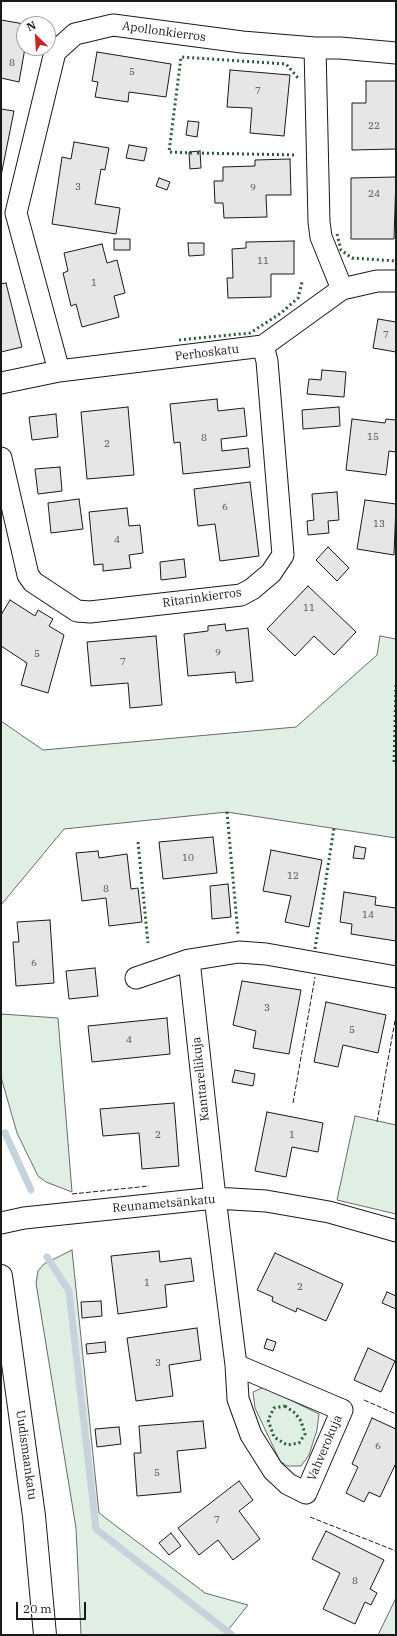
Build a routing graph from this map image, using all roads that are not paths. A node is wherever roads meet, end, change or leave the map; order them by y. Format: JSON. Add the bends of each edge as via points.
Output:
{"nodes":[{"id":1,"x":315,"y":48,"type":"junction"},
{"id":2,"x":396,"y":52,"type":"edge"},
{"id":3,"x":396,"y":281,"type":"edge"},
{"id":4,"x":342,"y":289,"type":"junction"},
{"id":5,"x":263,"y":346,"type":"junction"},
{"id":6,"x":59,"y":371,"type":"junction"},
{"id":7,"x":1,"y":384,"type":"edge"},
{"id":8,"x":1,"y":458,"type":"edge"},
{"id":9,"x":189,"y":960,"type":"junction"},
{"id":10,"x":396,"y":977,"type":"edge"},
{"id":11,"x":136,"y":978,"type":"dead end"},
{"id":12,"x":215,"y":1198,"type":"junction"},
{"id":13,"x":1,"y":1223,"type":"edge"},
{"id":14,"x":396,"y":1231,"type":"edge"},
{"id":15,"x":1,"y":1276,"type":"edge"},
{"id":16,"x":236,"y":1366,"type":"junction"},
{"id":17,"x":45,"y":1635,"type":"edge"}],
"edges":[{"from":1,"to":2,"type":"street","name":"Apollonkierros"},
{"from":1,"to":4,"type":"street","via":[[319,222],[321,237]]},
{"from":1,"to":6,"type":"street","name":"Apollonkierros","via":[[242,42],[113,25],[75,34],[55,52],[16,212]]},
{"from":3,"to":4,"type":"street","name":"Perhoskatu","via":[[377,281]]},
{"from":4,"to":5,"type":"street","name":"Perhoskatu"},
{"from":5,"to":6,"type":"street","name":"Perhoskatu"},
{"from":5,"to":8,"type":"street","name":"Ritarinkierros","via":[[267,361],[283,555],[271,573],[241,595],[90,612],[77,611],[28,576]]},
{"from":6,"to":7,"type":"street","name":"Perhoskatu"},
{"from":9,"to":10,"type":"street","via":[[239,952],[266,954]]},
{"from":9,"to":11,"type":"street"},
{"from":9,"to":12,"type":"street","name":"Kanttarellikuja"},
{"from":12,"to":13,"type":"street","name":"Reunametsänkatu","via":[[24,1218]]},
{"from":12,"to":14,"type":"street","name":"Reunametsänkatu","via":[[266,1202],[329,1212]]},
{"from":12,"to":16,"type":"street","name":"Vahverokuja"},
{"from":15,"to":17,"type":"street","name":"Uudismaankatu","via":[[34,1516]]},
{"from":16,"to":16,"type":"street","name":"Vahverokuja","via":[[238,1399],[251,1435],[273,1470],[288,1484],[306,1493],[342,1410]]}]}
